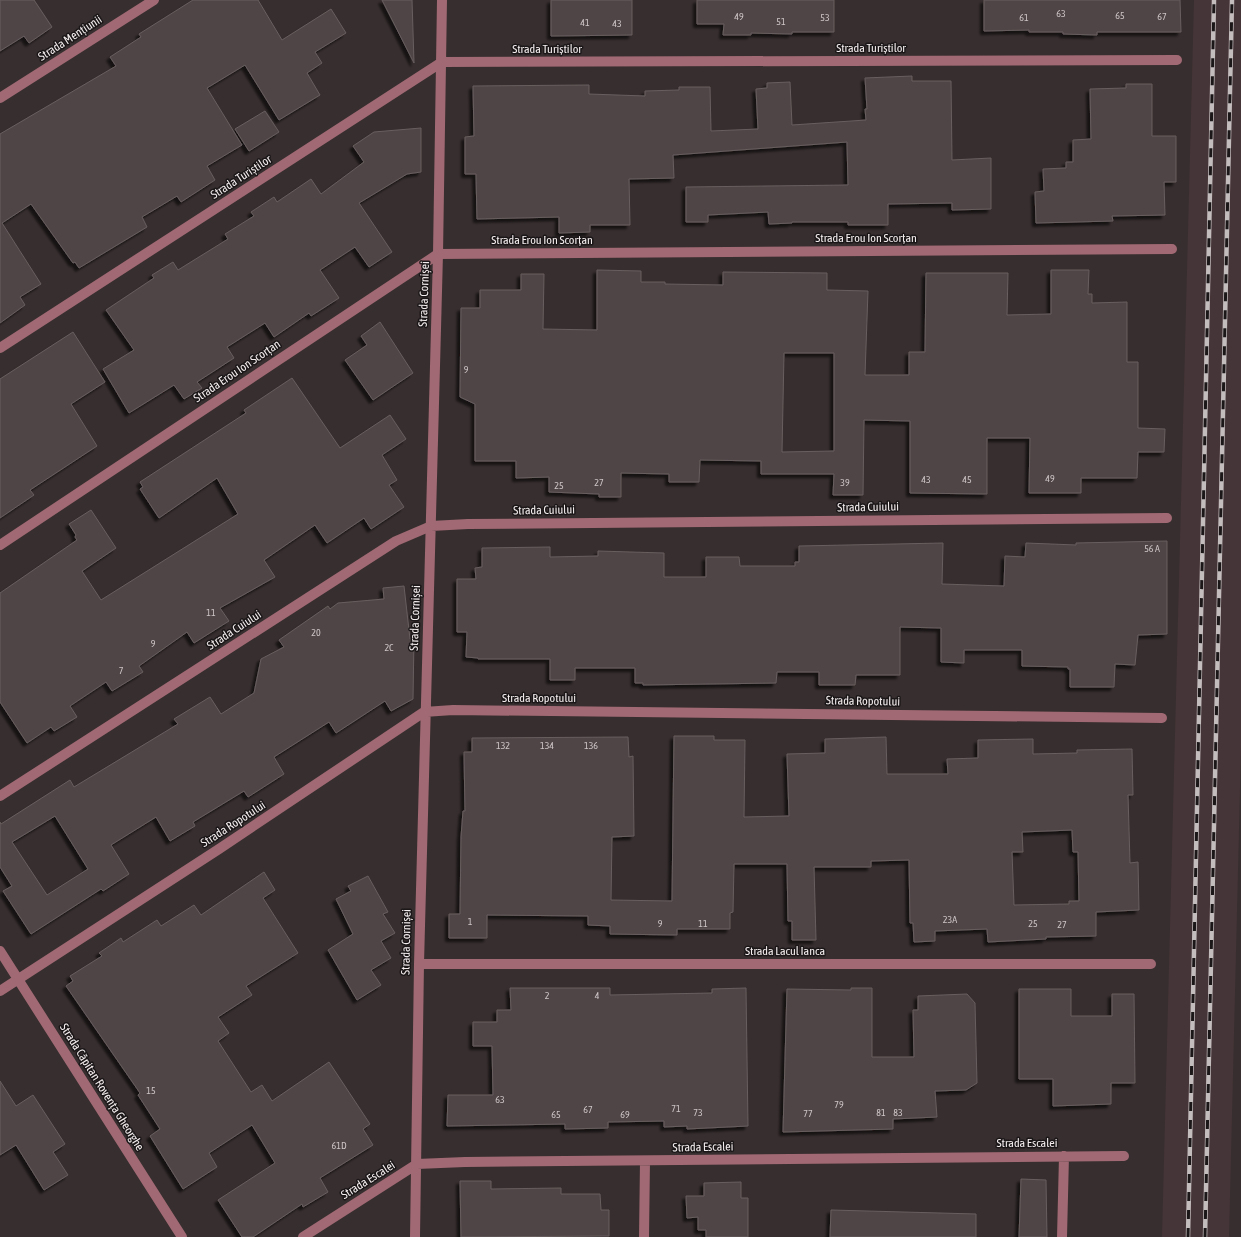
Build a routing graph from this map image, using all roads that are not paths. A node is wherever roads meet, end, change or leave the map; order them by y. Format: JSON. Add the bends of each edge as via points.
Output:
{"nodes":[{"id":1,"x":154,"y":0,"type":"edge"},
{"id":2,"x":442,"y":0,"type":"edge"},
{"id":3,"x":1177,"y":60,"type":"dead end"},
{"id":4,"x":442,"y":62,"type":"junction"},
{"id":5,"x":0,"y":98,"type":"edge"},
{"id":6,"x":1172,"y":249,"type":"dead end"},
{"id":7,"x":438,"y":254,"type":"junction"},
{"id":8,"x":0,"y":348,"type":"edge"},
{"id":9,"x":1168,"y":518,"type":"dead end"},
{"id":10,"x":431,"y":526,"type":"junction"},
{"id":11,"x":0,"y":545,"type":"edge"},
{"id":12,"x":424,"y":712,"type":"junction"},
{"id":13,"x":1162,"y":718,"type":"dead end"},
{"id":14,"x":0,"y":796,"type":"edge"},
{"id":15,"x":0,"y":950,"type":"edge"},
{"id":16,"x":419,"y":964,"type":"junction"},
{"id":17,"x":1151,"y":964,"type":"dead end"},
{"id":18,"x":18,"y":978,"type":"junction"},
{"id":19,"x":0,"y":991,"type":"edge"},
{"id":20,"x":1064,"y":1156,"type":"junction"},
{"id":21,"x":1124,"y":1156,"type":"dead end"},
{"id":22,"x":645,"y":1161,"type":"junction"},
{"id":23,"x":417,"y":1164,"type":"junction"},
{"id":24,"x":182,"y":1237,"type":"edge"},
{"id":25,"x":303,"y":1237,"type":"edge"},
{"id":26,"x":416,"y":1237,"type":"edge"},
{"id":27,"x":644,"y":1237,"type":"edge"},
{"id":28,"x":1062,"y":1237,"type":"edge"}],
"edges":[{"from":1,"to":5,"type":"street","name":"Strada Mențiunii"},
{"from":2,"to":4,"type":"street","name":"Strada Cornișei"},
{"from":3,"to":4,"type":"street","name":"Strada Turiștilor"},
{"from":4,"to":7,"type":"street","name":"Strada Cornișei"},
{"from":4,"to":8,"type":"street","name":"Strada Turiștilor"},
{"from":6,"to":7,"type":"street","name":"Strada Erou Ion Scorțan"},
{"from":7,"to":10,"type":"street","name":"Strada Cornișei"},
{"from":7,"to":11,"type":"street","name":"Strada Erou Ion Scorțan"},
{"from":9,"to":10,"type":"street","name":"Strada Cuiului"},
{"from":10,"to":12,"type":"street","name":"Strada Cornișei"},
{"from":10,"to":14,"type":"street","name":"Strada Cuiului","via":[[396,541]]},
{"from":12,"to":13,"type":"street","name":"Strada Ropotului","via":[[653,711]]},
{"from":12,"to":16,"type":"street","name":"Strada Cornișei"},
{"from":12,"to":18,"type":"street","name":"Strada Ropotului","via":[[219,849]]},
{"from":15,"to":18,"type":"street","name":"Strada Căpitan Rovența Gheorghe"},
{"from":16,"to":17,"type":"street","name":"Strada Lacul Ianca"},
{"from":16,"to":23,"type":"street","name":"Strada Cornișei"},
{"from":18,"to":19,"type":"street","name":"Strada Ropotului"},
{"from":18,"to":24,"type":"street","name":"Strada Căpitan Rovența Gheorghe"},
{"from":20,"to":21,"type":"street","name":"Strada Escalei"},
{"from":20,"to":22,"type":"street","name":"Strada Escalei"},
{"from":20,"to":28,"type":"street"},
{"from":22,"to":23,"type":"street","name":"Strada Escalei"},
{"from":22,"to":27,"type":"street"},
{"from":23,"to":25,"type":"street","name":"Strada Escalei"},
{"from":23,"to":26,"type":"street","name":"Strada Cornișei"}]}
